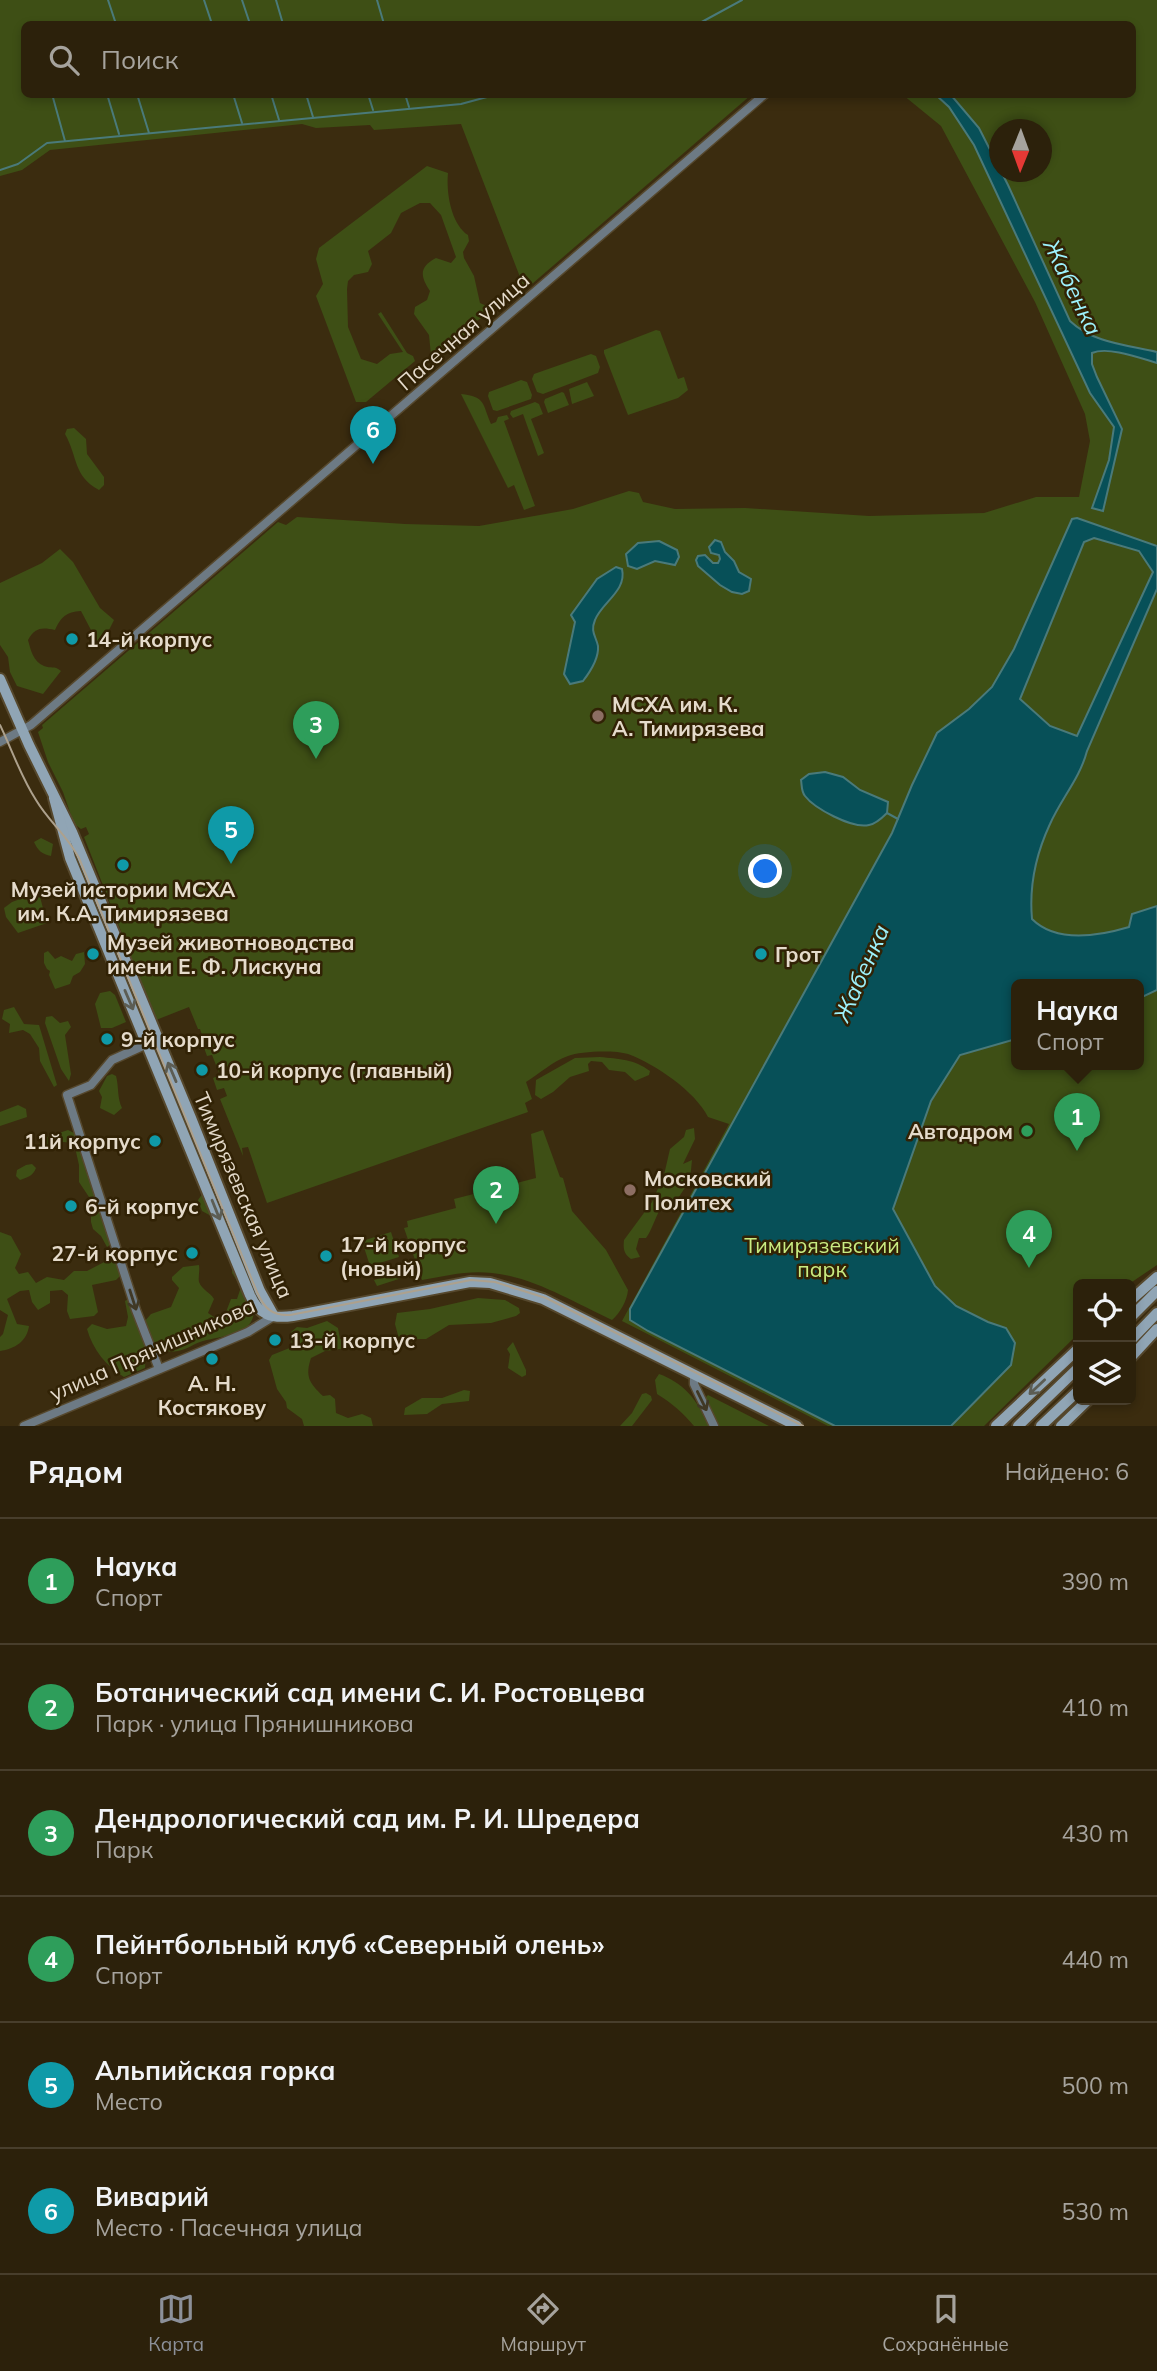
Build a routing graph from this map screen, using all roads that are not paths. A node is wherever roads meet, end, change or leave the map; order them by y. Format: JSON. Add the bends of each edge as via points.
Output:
{"nodes":[{"id":1,"x":760,"y":98,"type":"edge"},
{"id":2,"x":0,"y":679,"type":"edge"},
{"id":3,"x":23,"y":730,"type":"junction"},
{"id":4,"x":0,"y":742,"type":"edge"},
{"id":5,"x":153,"y":1041,"type":"junction"},
{"id":6,"x":1157,"y":1277,"type":"edge"},
{"id":7,"x":1157,"y":1291,"type":"edge"},
{"id":8,"x":1136,"y":1296,"type":"edge"},
{"id":9,"x":1136,"y":1312,"type":"edge"},
{"id":10,"x":1157,"y":1314,"type":"edge"},
{"id":11,"x":274,"y":1316,"type":"junction"},
{"id":12,"x":1157,"y":1329,"type":"edge"},
{"id":13,"x":1136,"y":1335,"type":"edge"},
{"id":14,"x":1136,"y":1352,"type":"edge"},
{"id":15,"x":1073,"y":1354,"type":"edge"},
{"id":16,"x":159,"y":1369,"type":"junction"},
{"id":17,"x":1073,"y":1373,"type":"edge"},
{"id":18,"x":694,"y":1375,"type":"junction"},
{"id":19,"x":1073,"y":1396,"type":"edge"},
{"id":20,"x":1083,"y":1405,"type":"edge"},
{"id":21,"x":24,"y":1426,"type":"edge"},
{"id":22,"x":715,"y":1426,"type":"edge"},
{"id":23,"x":797,"y":1426,"type":"edge"},
{"id":24,"x":996,"y":1426,"type":"edge"},
{"id":25,"x":1018,"y":1426,"type":"edge"},
{"id":26,"x":1041,"y":1426,"type":"edge"},
{"id":27,"x":1061,"y":1426,"type":"edge"}],
"edges":[{"from":1,"to":3,"type":"street","name":"Пасечная улица"},
{"from":2,"to":3,"type":"main road","name":"Тимирязевская улица"},
{"from":3,"to":4,"type":"street","name":"Пасечная улица"},
{"from":3,"to":5,"type":"main road","name":"Тимирязевская улица","via":[[72,832]]},
{"from":5,"to":11,"type":"main road","name":"Тимирязевская улица"},
{"from":5,"to":16,"type":"street","one_way":true,"via":[[112,1060],[91,1085],[67,1095]]},
{"from":6,"to":8,"type":"main road"},
{"from":7,"to":9,"type":"main road"},
{"from":10,"to":13,"type":"main road"},
{"from":11,"to":16,"type":"street","name":"улица Прянишникова","via":[[248,1332]]},
{"from":11,"to":18,"type":"main road","name":"улица Прянишникова","via":[[293,1317],[486,1282],[543,1299]]},
{"from":12,"to":14,"type":"main road"},
{"from":15,"to":24,"type":"main road","one_way":true},
{"from":16,"to":21,"type":"street","name":"улица Прянишникова"},
{"from":17,"to":25,"type":"main road"},
{"from":18,"to":22,"type":"street","one_way":true},
{"from":18,"to":23,"type":"main road","name":"улица Прянишникова"},
{"from":19,"to":26,"type":"main road"},
{"from":20,"to":27,"type":"main road"}]}
